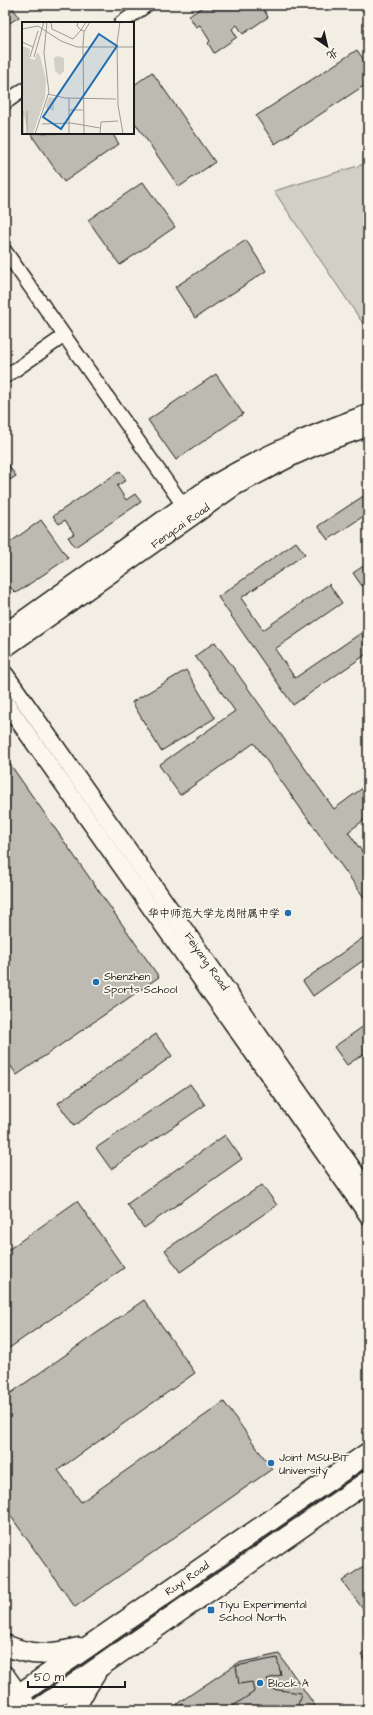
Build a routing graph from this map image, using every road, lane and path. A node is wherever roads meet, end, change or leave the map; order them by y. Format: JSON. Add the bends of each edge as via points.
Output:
{"nodes":[{"id":1,"x":147,"y":5,"type":"edge"},
{"id":2,"x":122,"y":22,"type":"edge"},
{"id":3,"x":22,"y":91,"type":"edge"},
{"id":4,"x":5,"y":103,"type":"edge"},
{"id":5,"x":5,"y":251,"type":"edge"},
{"id":6,"x":64,"y":336,"type":"junction"},
{"id":7,"x":5,"y":377,"type":"edge"},
{"id":8,"x":368,"y":413,"type":"edge"},
{"id":9,"x":368,"y":428,"type":"edge"},
{"id":10,"x":183,"y":505,"type":"junction"},
{"id":11,"x":5,"y":632,"type":"edge"},
{"id":12,"x":5,"y":649,"type":"edge"},
{"id":13,"x":5,"y":674,"type":"edge"},
{"id":14,"x":5,"y":702,"type":"edge"},
{"id":15,"x":368,"y":1190,"type":"edge"},
{"id":16,"x":368,"y":1216,"type":"edge"},
{"id":17,"x":368,"y":1453,"type":"edge"},
{"id":18,"x":368,"y":1481,"type":"edge"},
{"id":19,"x":5,"y":1645,"type":"edge"},
{"id":20,"x":89,"y":1645,"type":"junction"},
{"id":21,"x":101,"y":1665,"type":"junction"},
{"id":22,"x":5,"y":1675,"type":"edge"},
{"id":23,"x":18,"y":1703,"type":"edge"},
{"id":24,"x":37,"y":1710,"type":"edge"},
{"id":25,"x":74,"y":1710,"type":"edge"}],
"edges":[{"from":1,"to":2,"type":"street"},
{"from":3,"to":4,"type":"street"},
{"from":5,"to":6,"type":"street"},
{"from":6,"to":7,"type":"street"},
{"from":6,"to":10,"type":"street"},
{"from":8,"to":10,"type":"street","name":"Fengcai Road","via":[[315,432],[266,454]]},
{"from":9,"to":12,"type":"street","name":"Fengcai Road","via":[[295,456],[235,487]]},
{"from":10,"to":11,"type":"street","name":"Fengcai Road"},
{"from":13,"to":15,"type":"street","name":"Feiyang Road"},
{"from":14,"to":16,"type":"street","name":"Feiyang Road"},
{"from":17,"to":20,"type":"main road","name":"Ruyi Road"},
{"from":18,"to":21,"type":"main road"},
{"from":19,"to":20,"type":"main road","via":[[21,1652],[58,1654]]},
{"from":20,"to":23,"type":"main road","name":"Ruyi Road"},
{"from":21,"to":24,"type":"main road"},
{"from":21,"to":25,"type":"main road"},
{"from":22,"to":23,"type":"main road"}]}
